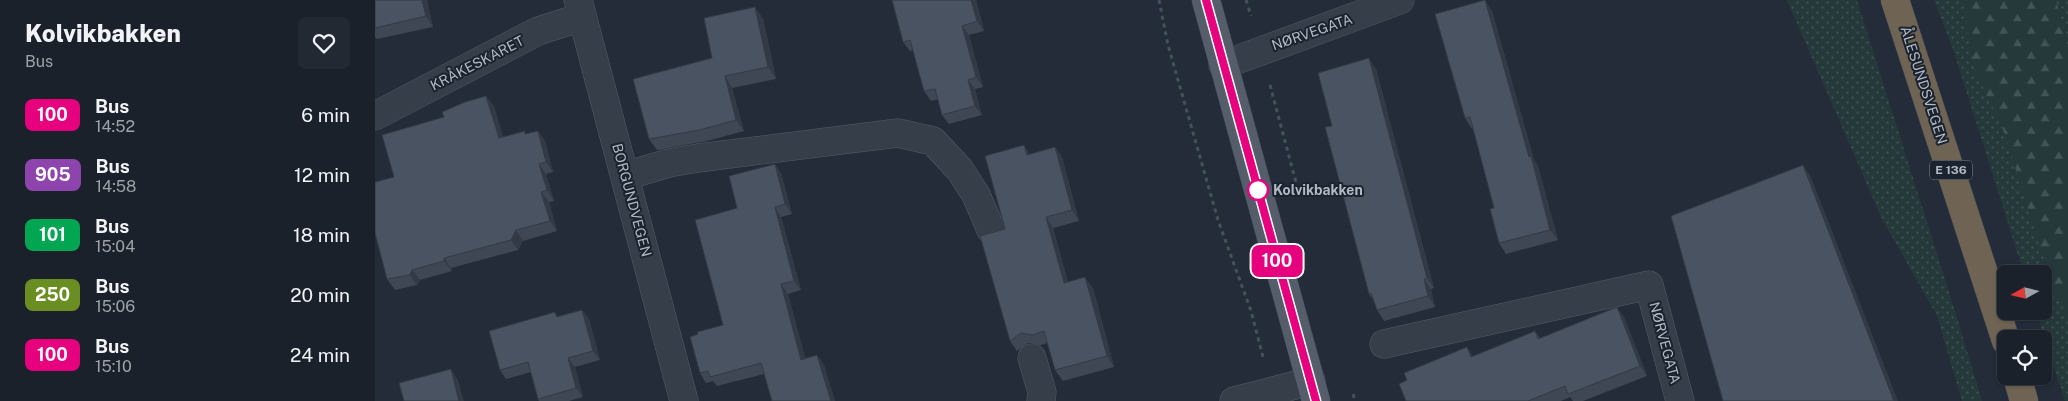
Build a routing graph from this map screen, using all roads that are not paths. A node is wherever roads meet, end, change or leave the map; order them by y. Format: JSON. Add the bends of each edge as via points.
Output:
{"nodes":[{"id":1,"x":1206,"y":0,"type":"edge"},
{"id":2,"x":1400,"y":0,"type":"edge"},
{"id":3,"x":1895,"y":0,"type":"edge"},
{"id":4,"x":580,"y":9,"type":"edge"},
{"id":5,"x":1223,"y":65,"type":"junction"},
{"id":6,"x":375,"y":116,"type":"edge"},
{"id":7,"x":625,"y":176,"type":"junction"},
{"id":8,"x":991,"y":230,"type":"dead end"},
{"id":9,"x":2002,"y":330,"type":"edge"},
{"id":10,"x":1385,"y":344,"type":"dead end"},
{"id":11,"x":1032,"y":358,"type":"dead end"},
{"id":12,"x":2020,"y":385,"type":"edge"},
{"id":13,"x":1313,"y":391,"type":"edge"},
{"id":14,"x":679,"y":398,"type":"edge"},
{"id":15,"x":1041,"y":401,"type":"edge"},
{"id":16,"x":1234,"y":401,"type":"edge"},
{"id":17,"x":1680,"y":401,"type":"edge"},
{"id":18,"x":2024,"y":401,"type":"edge"}],
"edges":[{"from":1,"to":5,"type":"main road"},
{"from":2,"to":5,"type":"street","name":"NØRVEGATA"},
{"from":3,"to":9,"type":"highway","name":"ÅLESUNDSVEGEN","number":"E 136"},
{"from":4,"to":6,"type":"street","name":"KRÅKESKARET"},
{"from":4,"to":7,"type":"street","name":"BORGUNDVEGEN"},
{"from":5,"to":13,"type":"main road"},
{"from":7,"to":8,"type":"street","via":[[698,158],[898,133],[933,141],[960,170],[976,195]]},
{"from":7,"to":14,"type":"street","name":"BORGUNDVEGEN"},
{"from":10,"to":17,"type":"street","name":"NØRVEGATA","via":[[1649,285]]},
{"from":11,"to":15,"type":"street","via":[[1042,392]]},
{"from":12,"to":18,"type":"highway"},
{"from":13,"to":16,"type":"street","via":[[1273,392]]}]}
